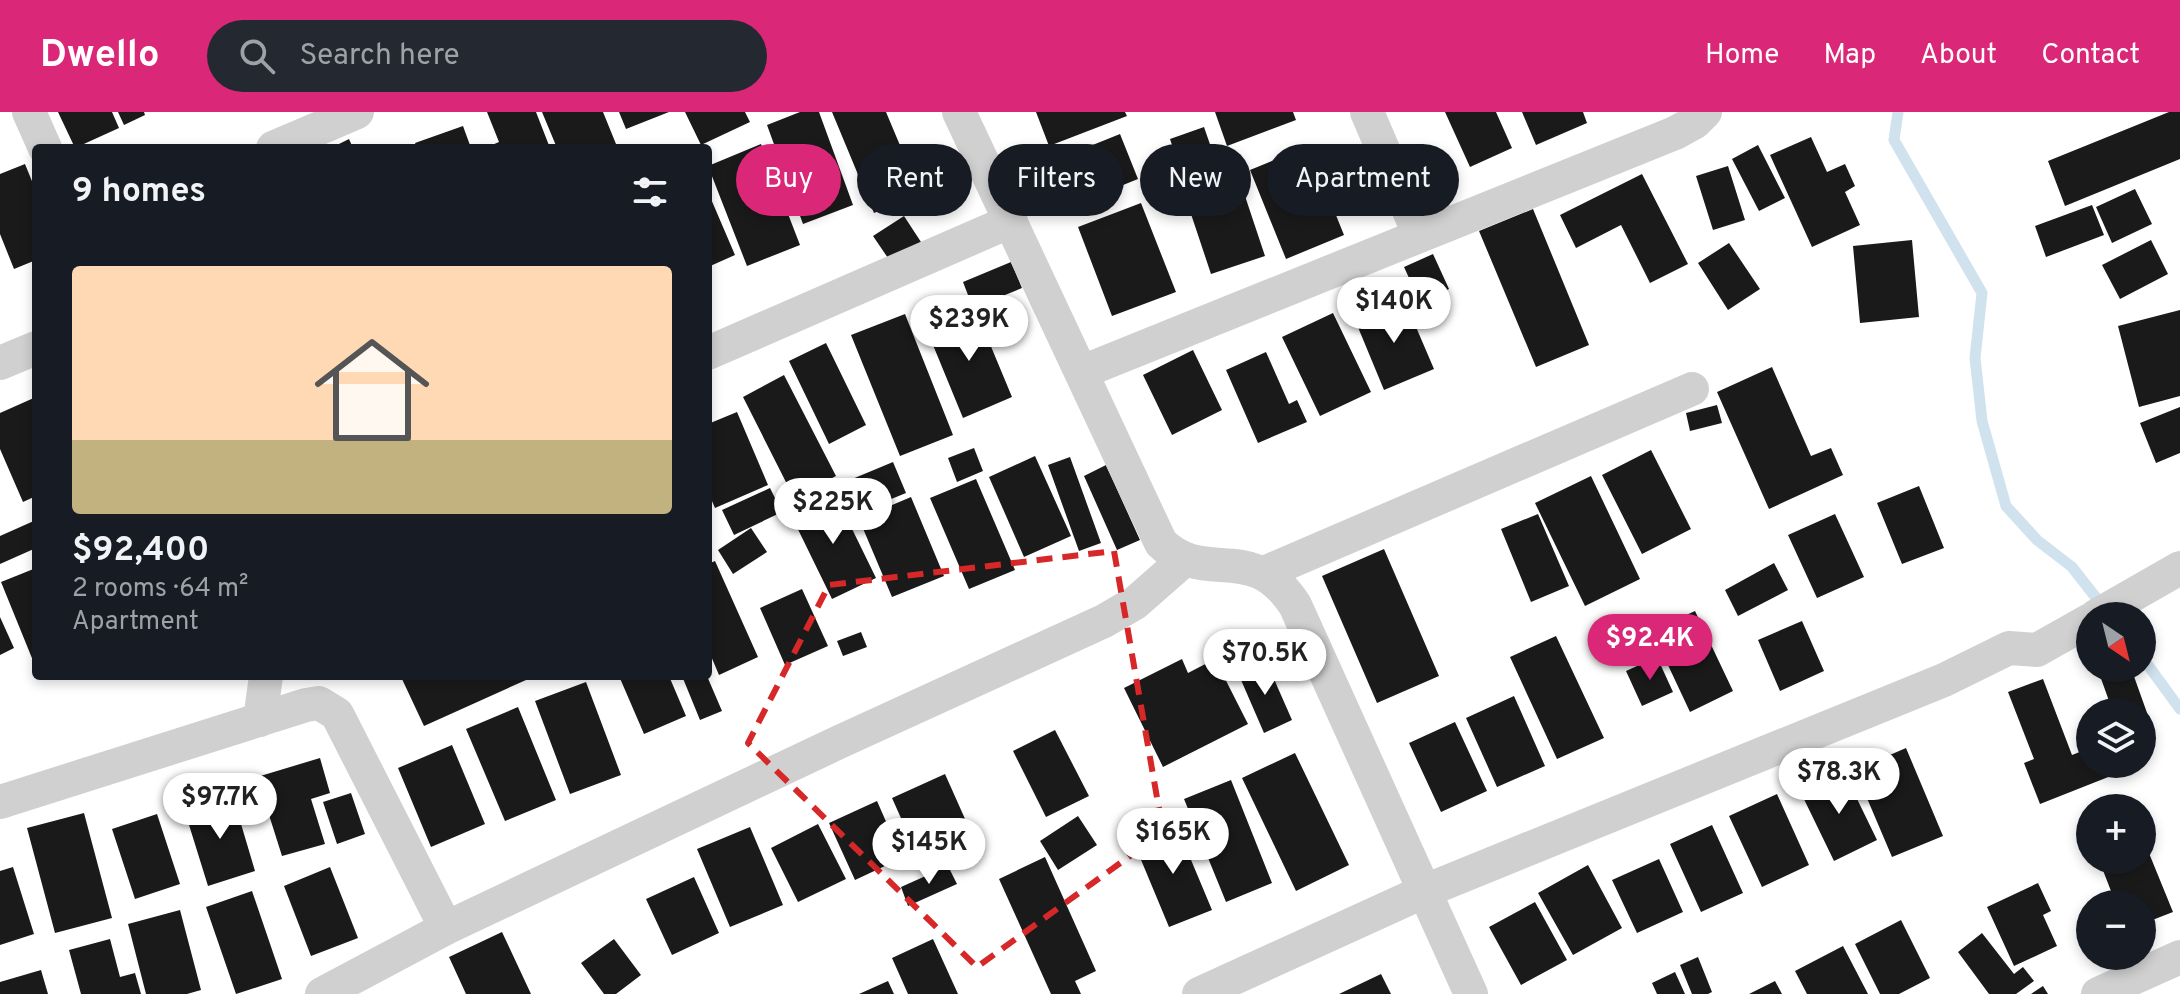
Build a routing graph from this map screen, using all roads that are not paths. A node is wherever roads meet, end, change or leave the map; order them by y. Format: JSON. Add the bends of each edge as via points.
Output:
{"nodes":[{"id":1,"x":29,"y":112,"type":"edge"},
{"id":2,"x":357,"y":112,"type":"edge"},
{"id":3,"x":959,"y":112,"type":"edge"},
{"id":4,"x":1367,"y":112,"type":"edge"},
{"id":5,"x":1705,"y":112,"type":"edge"},
{"id":6,"x":43,"y":144,"type":"edge"},
{"id":7,"x":282,"y":144,"type":"edge"},
{"id":8,"x":1011,"y":221,"type":"junction"},
{"id":9,"x":1419,"y":234,"type":"junction"},
{"id":10,"x":32,"y":350,"type":"edge"},
{"id":11,"x":712,"y":351,"type":"edge"},
{"id":12,"x":0,"y":363,"type":"edge"},
{"id":13,"x":1082,"y":372,"type":"junction"},
{"id":14,"x":1692,"y":389,"type":"dead end"},
{"id":15,"x":1184,"y":560,"type":"junction"},
{"id":16,"x":2180,"y":568,"type":"edge"},
{"id":17,"x":1264,"y":573,"type":"junction"},
{"id":18,"x":2120,"y":602,"type":"edge"},
{"id":19,"x":2076,"y":628,"type":"edge"},
{"id":20,"x":265,"y":680,"type":"edge"},
{"id":21,"x":260,"y":720,"type":"junction"},
{"id":22,"x":0,"y":802,"type":"edge"},
{"id":23,"x":1425,"y":891,"type":"junction"},
{"id":24,"x":446,"y":928,"type":"junction"},
{"id":25,"x":2180,"y":957,"type":"edge"},
{"id":26,"x":322,"y":994,"type":"edge"},
{"id":27,"x":1199,"y":994,"type":"edge"},
{"id":28,"x":1471,"y":994,"type":"edge"},
{"id":29,"x":2098,"y":994,"type":"edge"}],
"edges":[{"from":1,"to":6,"type":"street"},
{"from":2,"to":7,"type":"street"},
{"from":3,"to":8,"type":"street"},
{"from":4,"to":9,"type":"street"},
{"from":5,"to":9,"type":"street","via":[[1675,133]]},
{"from":8,"to":11,"type":"street"},
{"from":8,"to":13,"type":"street"},
{"from":9,"to":13,"type":"street"},
{"from":10,"to":12,"type":"street"},
{"from":13,"to":15,"type":"street","via":[[1161,543]]},
{"from":14,"to":17,"type":"street"},
{"from":15,"to":17,"type":"street"},
{"from":15,"to":24,"type":"street","via":[[1135,603],[1104,621]]},
{"from":16,"to":18,"type":"street"},
{"from":17,"to":23,"type":"street","via":[[1295,605]]},
{"from":19,"to":23,"type":"street","via":[[2037,650],[2009,648],[1929,686]]},
{"from":20,"to":21,"type":"street"},
{"from":21,"to":22,"type":"street"},
{"from":21,"to":24,"type":"street","via":[[319,703],[337,714]]},
{"from":23,"to":27,"type":"street"},
{"from":23,"to":28,"type":"street"},
{"from":24,"to":26,"type":"street"},
{"from":25,"to":29,"type":"street"}]}
